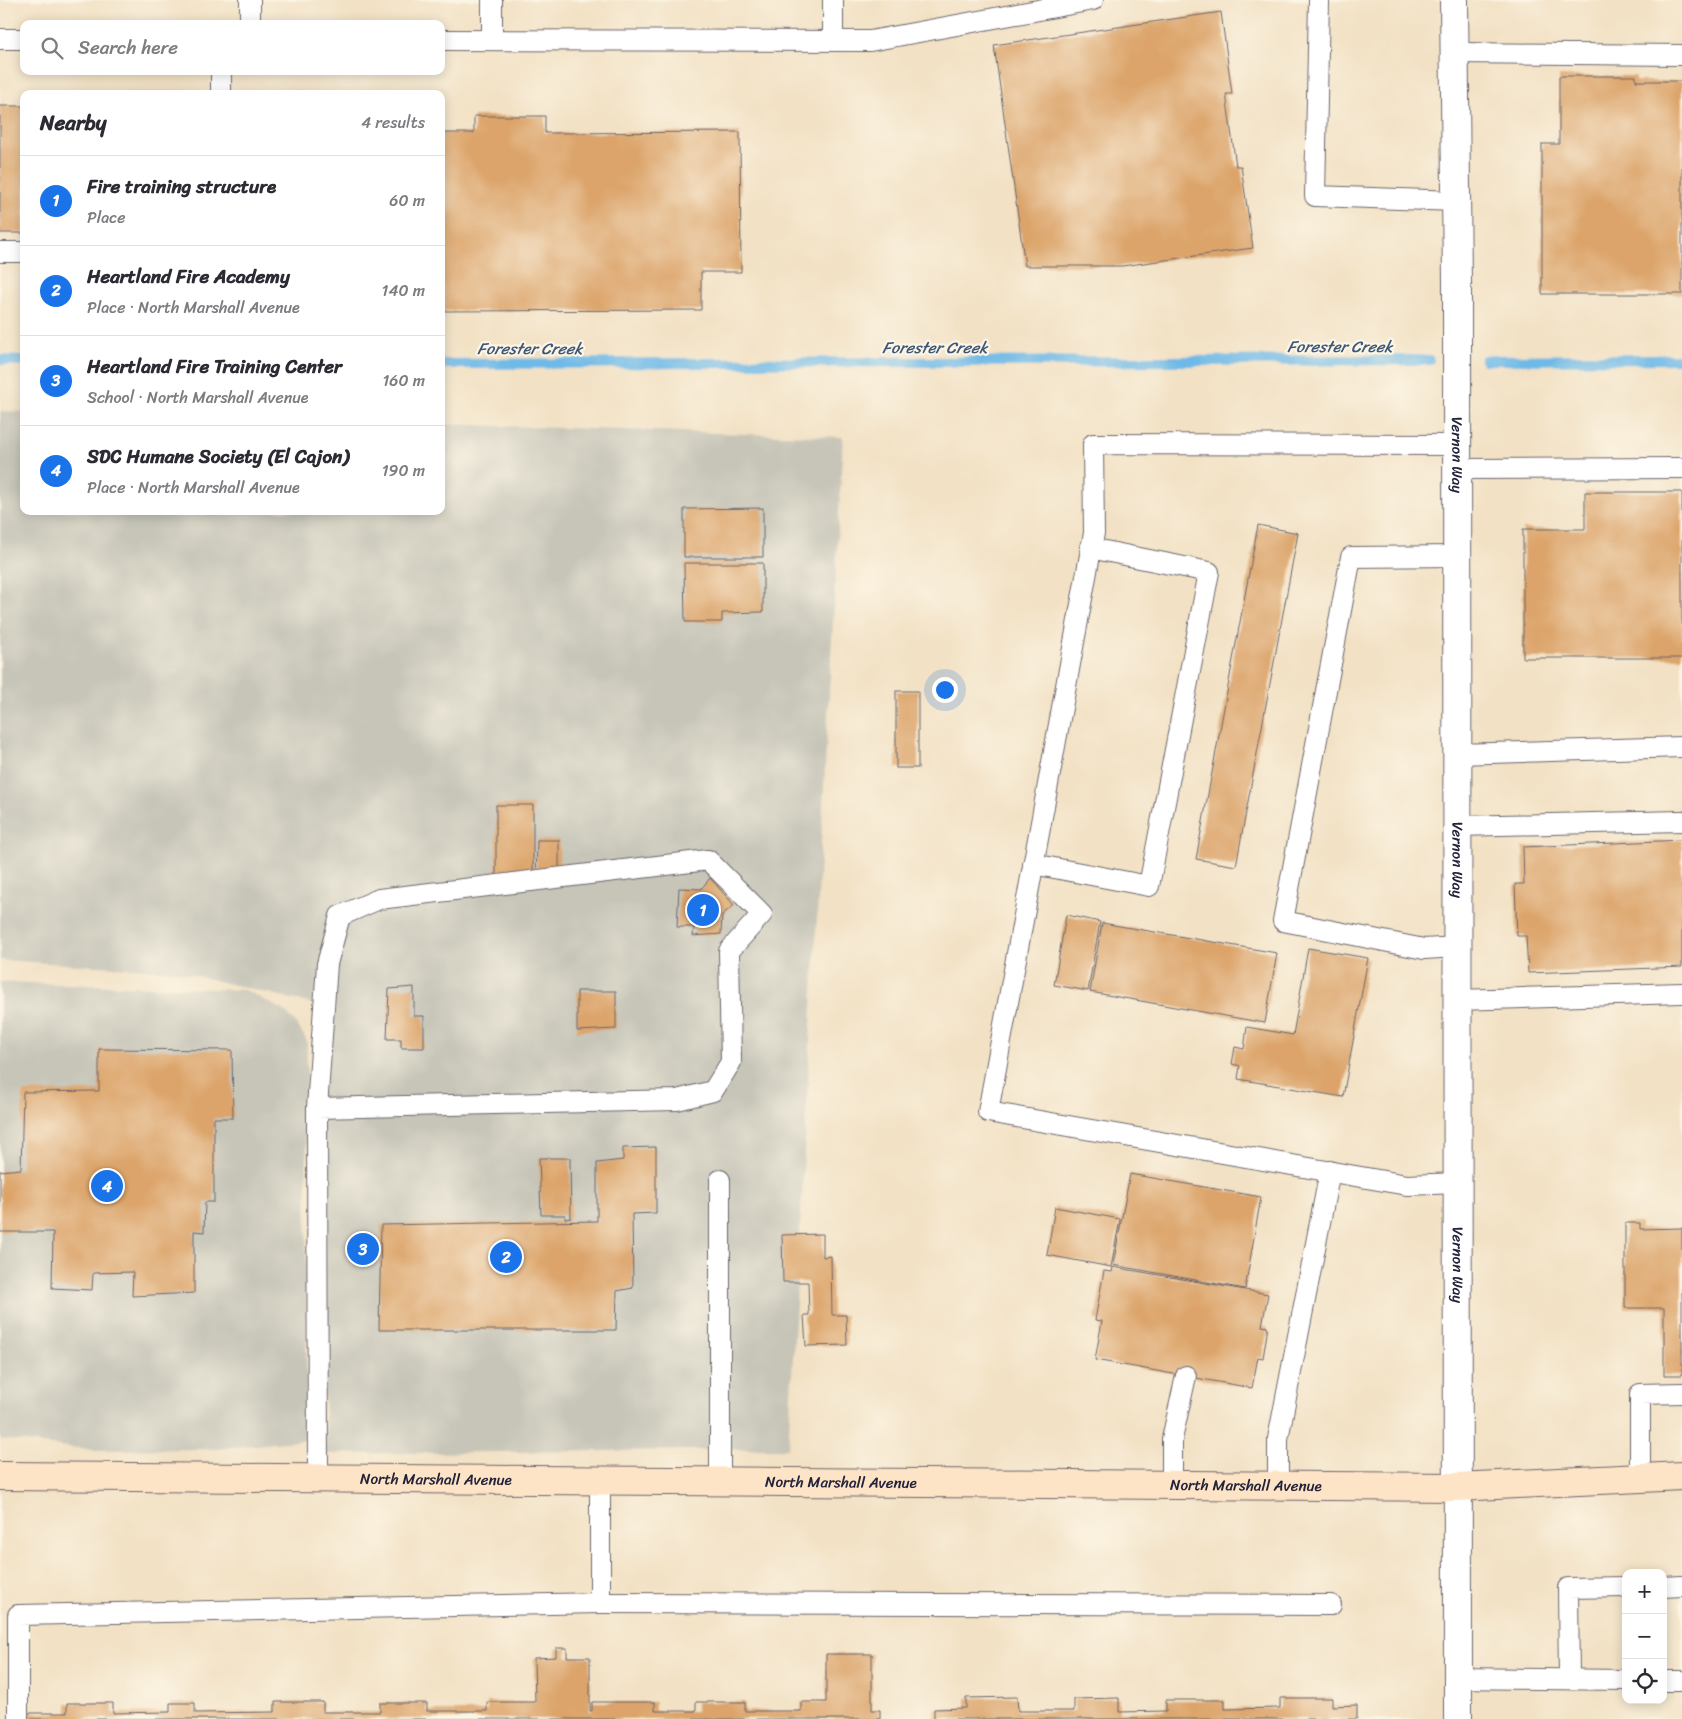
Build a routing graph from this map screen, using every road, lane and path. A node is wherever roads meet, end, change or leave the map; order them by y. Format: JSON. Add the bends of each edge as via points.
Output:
{"nodes":[{"id":1,"x":250,"y":0,"type":"edge"},
{"id":2,"x":492,"y":0,"type":"edge"},
{"id":3,"x":833,"y":0,"type":"edge"},
{"id":4,"x":1093,"y":0,"type":"edge"},
{"id":5,"x":1319,"y":0,"type":"edge"},
{"id":6,"x":1454,"y":0,"type":"edge"},
{"id":7,"x":250,"y":20,"type":"edge"},
{"id":8,"x":0,"y":38,"type":"edge"},
{"id":9,"x":20,"y":38,"type":"edge"},
{"id":10,"x":445,"y":40,"type":"edge"},
{"id":11,"x":492,"y":40,"type":"junction"},
{"id":12,"x":833,"y":41,"type":"junction"},
{"id":13,"x":1455,"y":53,"type":"junction"},
{"id":14,"x":1682,"y":55,"type":"edge"},
{"id":15,"x":221,"y":75,"type":"edge"},
{"id":16,"x":221,"y":90,"type":"edge"},
{"id":17,"x":1456,"y":201,"type":"junction"},
{"id":18,"x":0,"y":252,"type":"edge"},
{"id":19,"x":20,"y":252,"type":"edge"},
{"id":20,"x":1457,"y":458,"type":"junction"},
{"id":21,"x":1682,"y":468,"type":"edge"},
{"id":22,"x":1090,"y":548,"type":"junction"},
{"id":23,"x":1457,"y":556,"type":"junction"},
{"id":24,"x":1682,"y":747,"type":"edge"},
{"id":25,"x":1457,"y":754,"type":"junction"},
{"id":26,"x":1682,"y":821,"type":"edge"},
{"id":27,"x":1457,"y":826,"type":"junction"},
{"id":28,"x":1033,"y":864,"type":"junction"},
{"id":29,"x":1457,"y":947,"type":"junction"},
{"id":30,"x":1682,"y":993,"type":"edge"},
{"id":31,"x":1457,"y":1000,"type":"junction"},
{"id":32,"x":317,"y":1108,"type":"junction"},
{"id":33,"x":1330,"y":1171,"type":"junction"},
{"id":34,"x":720,"y":1180,"type":"dead end"},
{"id":35,"x":1457,"y":1183,"type":"junction"},
{"id":36,"x":1186,"y":1376,"type":"dead end"},
{"id":37,"x":1682,"y":1393,"type":"edge"},
{"id":38,"x":0,"y":1476,"type":"edge"},
{"id":39,"x":1682,"y":1476,"type":"edge"},
{"id":40,"x":318,"y":1478,"type":"junction"},
{"id":41,"x":1640,"y":1478,"type":"junction"},
{"id":42,"x":600,"y":1480,"type":"junction"},
{"id":43,"x":720,"y":1481,"type":"junction"},
{"id":44,"x":1172,"y":1485,"type":"junction"},
{"id":45,"x":1278,"y":1486,"type":"junction"},
{"id":46,"x":1457,"y":1487,"type":"junction"},
{"id":47,"x":1667,"y":1586,"type":"edge"},
{"id":48,"x":1682,"y":1586,"type":"edge"},
{"id":49,"x":1622,"y":1587,"type":"edge"},
{"id":50,"x":600,"y":1603,"type":"junction"},
{"id":51,"x":1331,"y":1605,"type":"dead end"},
{"id":52,"x":1458,"y":1678,"type":"junction"},
{"id":53,"x":1569,"y":1679,"type":"junction"},
{"id":54,"x":1622,"y":1680,"type":"edge"},
{"id":55,"x":1667,"y":1680,"type":"edge"},
{"id":56,"x":1682,"y":1681,"type":"edge"},
{"id":57,"x":18,"y":1719,"type":"edge"},
{"id":58,"x":1458,"y":1719,"type":"edge"}],
"edges":[{"from":1,"to":7,"type":"lane"},
{"from":2,"to":11,"type":"lane"},
{"from":3,"to":12,"type":"lane"},
{"from":4,"to":12,"type":"lane","via":[[870,41]]},
{"from":5,"to":17,"type":"lane","via":[[1315,196]]},
{"from":6,"to":13,"type":"street","name":"Vernon Way"},
{"from":8,"to":9,"type":"lane"},
{"from":10,"to":11,"type":"lane"},
{"from":11,"to":12,"type":"lane"},
{"from":13,"to":14,"type":"lane"},
{"from":13,"to":17,"type":"street","name":"Vernon Way"},
{"from":15,"to":16,"type":"lane"},
{"from":17,"to":20,"type":"street","name":"Vernon Way"},
{"from":18,"to":19,"type":"lane"},
{"from":20,"to":21,"type":"lane"},
{"from":20,"to":22,"type":"lane","via":[[1093,444],[1094,532]]},
{"from":20,"to":23,"type":"street","name":"Vernon Way"},
{"from":22,"to":28,"type":"lane"},
{"from":22,"to":28,"type":"lane","via":[[1209,572],[1148,886]]},
{"from":23,"to":25,"type":"street","name":"Vernon Way"},
{"from":23,"to":29,"type":"lane","via":[[1351,557],[1283,921],[1424,949]]},
{"from":24,"to":25,"type":"lane"},
{"from":25,"to":27,"type":"street","name":"Vernon Way"},
{"from":26,"to":27,"type":"lane"},
{"from":27,"to":29,"type":"street","name":"Vernon Way"},
{"from":28,"to":33,"type":"lane","via":[[988,1112]]},
{"from":29,"to":31,"type":"street","name":"Vernon Way"},
{"from":30,"to":31,"type":"lane"},
{"from":31,"to":35,"type":"street","name":"Vernon Way"},
{"from":32,"to":32,"type":"lane","via":[[327,964],[340,916],[379,899],[708,860],[762,914],[729,951],[732,1062],[713,1091],[677,1100]]},
{"from":32,"to":40,"type":"lane"},
{"from":33,"to":35,"type":"lane","via":[[1407,1185]]},
{"from":33,"to":45,"type":"lane","via":[[1278,1439]]},
{"from":34,"to":43,"type":"lane"},
{"from":35,"to":46,"type":"street","name":"Vernon Way"},
{"from":36,"to":44,"type":"lane","via":[[1172,1439]]},
{"from":37,"to":41,"type":"lane","via":[[1640,1394]]},
{"from":38,"to":40,"type":"main road","name":"North Marshall Avenue"},
{"from":39,"to":41,"type":"main road","name":"North Marshall Avenue"},
{"from":40,"to":42,"type":"main road","name":"North Marshall Avenue"},
{"from":41,"to":46,"type":"main road","name":"North Marshall Avenue"},
{"from":42,"to":43,"type":"main road","name":"North Marshall Avenue"},
{"from":42,"to":50,"type":"lane"},
{"from":43,"to":44,"type":"main road","name":"North Marshall Avenue"},
{"from":44,"to":45,"type":"main road","name":"North Marshall Avenue"},
{"from":45,"to":46,"type":"main road","name":"North Marshall Avenue"},
{"from":46,"to":52,"type":"street","name":"Vernon Way"},
{"from":47,"to":48,"type":"lane"},
{"from":49,"to":53,"type":"lane","via":[[1568,1588]]},
{"from":50,"to":51,"type":"lane"},
{"from":50,"to":57,"type":"lane","via":[[18,1615]]},
{"from":52,"to":53,"type":"lane"},
{"from":52,"to":58,"type":"street","name":"Vernon Way"},
{"from":53,"to":54,"type":"lane"},
{"from":55,"to":56,"type":"lane"}]}
